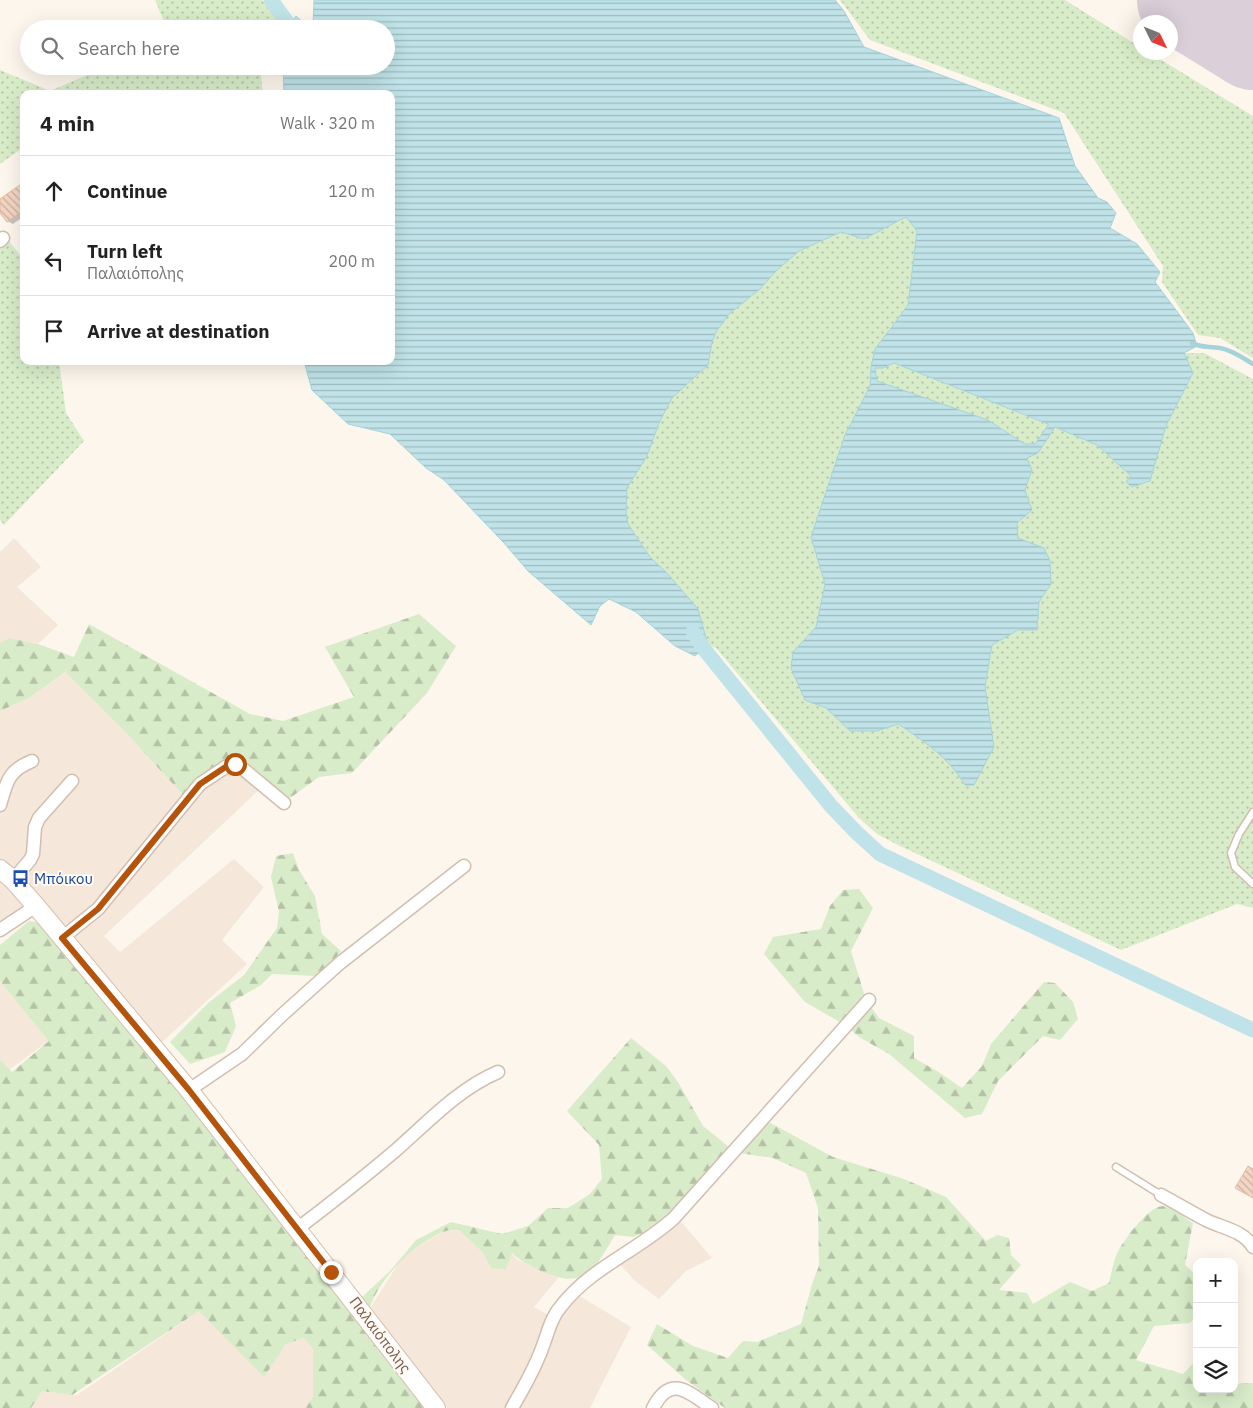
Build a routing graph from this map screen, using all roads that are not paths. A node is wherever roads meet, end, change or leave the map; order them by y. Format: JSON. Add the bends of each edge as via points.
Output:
{"nodes":[{"id":1,"x":32,"y":760,"type":"dead end"},
{"id":2,"x":72,"y":781,"type":"dead end"},
{"id":3,"x":284,"y":803,"type":"dead end"},
{"id":4,"x":0,"y":805,"type":"edge"},
{"id":5,"x":1253,"y":812,"type":"edge"},
{"id":6,"x":464,"y":866,"type":"dead end"},
{"id":7,"x":6,"y":874,"type":"edge"},
{"id":8,"x":1253,"y":884,"type":"edge"},
{"id":9,"x":36,"y":906,"type":"junction"},
{"id":10,"x":0,"y":930,"type":"edge"},
{"id":11,"x":62,"y":938,"type":"junction"},
{"id":12,"x":869,"y":1000,"type":"dead end"},
{"id":13,"x":498,"y":1072,"type":"dead end"},
{"id":14,"x":189,"y":1090,"type":"junction"},
{"id":15,"x":1116,"y":1167,"type":"dead end"},
{"id":16,"x":1161,"y":1195,"type":"joint"},
{"id":17,"x":297,"y":1230,"type":"junction"},
{"id":18,"x":1253,"y":1247,"type":"edge"},
{"id":19,"x":436,"y":1408,"type":"edge"},
{"id":20,"x":512,"y":1408,"type":"edge"},
{"id":21,"x":654,"y":1408,"type":"edge"},
{"id":22,"x":712,"y":1408,"type":"edge"}],
"edges":[{"from":1,"to":4,"type":"street","via":[[10,775]]},
{"from":2,"to":7,"type":"street","via":[[38,818],[30,860]]},
{"from":3,"to":11,"type":"street","via":[[242,768],[235,764],[227,766],[200,784],[98,909]]},
{"from":5,"to":8,"type":"lane","via":[[1231,854],[1235,867]]},
{"from":6,"to":14,"type":"street","via":[[340,962],[242,1054]]},
{"from":7,"to":9,"type":"main road","name":"Παλαιόπολης"},
{"from":9,"to":10,"type":"street"},
{"from":9,"to":11,"type":"main road","name":"Παλαιόπολης"},
{"from":11,"to":14,"type":"main road","name":"Παλαιόπολης"},
{"from":12,"to":20,"type":"street","via":[[674,1218],[578,1287],[565,1300],[550,1322],[526,1384]]},
{"from":13,"to":17,"type":"street","via":[[456,1098],[365,1177]]},
{"from":14,"to":17,"type":"main road","name":"Παλαιόπολης"},
{"from":15,"to":16,"type":"lane"},
{"from":16,"to":18,"type":"street","via":[[1241,1235]]},
{"from":17,"to":19,"type":"main road","name":"Παλαιόπολης"},
{"from":21,"to":22,"type":"street","via":[[660,1397],[674,1388],[683,1388]]}]}
